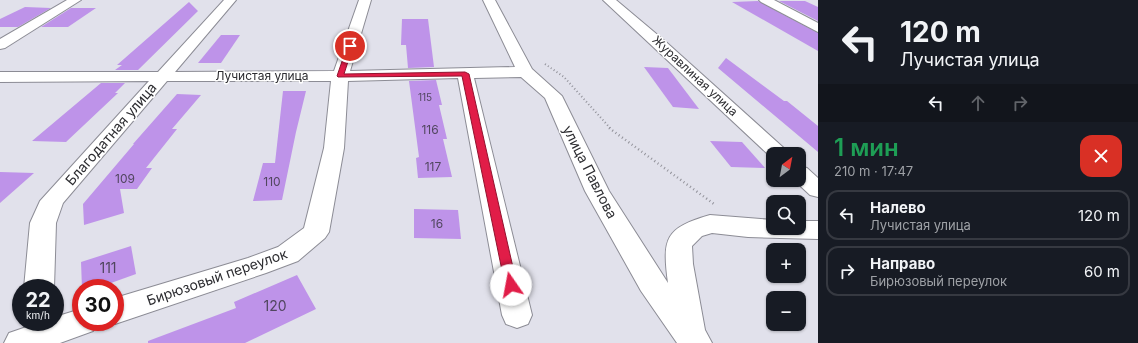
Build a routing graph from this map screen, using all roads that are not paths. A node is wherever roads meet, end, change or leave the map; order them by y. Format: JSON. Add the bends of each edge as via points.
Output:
{"nodes":[{"id":1,"x":75,"y":0,"type":"edge"},
{"id":2,"x":230,"y":0,"type":"edge"},
{"id":3,"x":365,"y":0,"type":"edge"},
{"id":4,"x":489,"y":0,"type":"edge"},
{"id":5,"x":609,"y":0,"type":"edge"},
{"id":6,"x":765,"y":0,"type":"edge"},
{"id":7,"x":818,"y":28,"type":"edge"},
{"id":8,"x":0,"y":45,"type":"edge"},
{"id":9,"x":525,"y":72,"type":"junction"},
{"id":10,"x":465,"y":74,"type":"junction"},
{"id":11,"x":340,"y":76,"type":"junction"},
{"id":12,"x":161,"y":77,"type":"junction"},
{"id":13,"x":0,"y":78,"type":"edge"},
{"id":14,"x":771,"y":147,"type":"edge"},
{"id":15,"x":806,"y":179,"type":"edge"},
{"id":16,"x":818,"y":190,"type":"edge"},
{"id":17,"x":818,"y":230,"type":"edge"},
{"id":18,"x":39,"y":279,"type":"edge"},
{"id":19,"x":124,"y":308,"type":"edge"},
{"id":20,"x":518,"y":315,"type":"dead end"},
{"id":21,"x":72,"y":325,"type":"edge"},
{"id":22,"x":32,"y":336,"type":"edge"},
{"id":23,"x":693,"y":341,"type":"edge"}],
"edges":[{"from":1,"to":8,"type":"street"},
{"from":2,"to":12,"type":"street","name":"Благодатная улица"},
{"from":3,"to":11,"type":"street","name":"Бирюзовый переулок"},
{"from":4,"to":9,"type":"street","name":"улица Павлова"},
{"from":5,"to":14,"type":"street","name":"Журавлиная улица"},
{"from":6,"to":7,"type":"street"},
{"from":9,"to":10,"type":"street","name":"Лучистая улица"},
{"from":9,"to":23,"type":"street","name":"улица Павлова","via":[[552,96],[598,190],[643,270]]},
{"from":10,"to":11,"type":"street","name":"Лучистая улица"},
{"from":10,"to":20,"type":"street"},
{"from":11,"to":12,"type":"street","name":"Лучистая улица"},
{"from":11,"to":19,"type":"street","name":"Бирюзовый переулок","via":[[334,148],[316,232],[288,254]]},
{"from":12,"to":13,"type":"street","name":"Лучистая улица"},
{"from":12,"to":18,"type":"street","name":"Благодатная улица","via":[[52,201],[42,223]]},
{"from":15,"to":16,"type":"street"},
{"from":17,"to":23,"type":"street","via":[[710,224],[692,230],[679,243],[679,264]]},
{"from":21,"to":22,"type":"street"}]}
